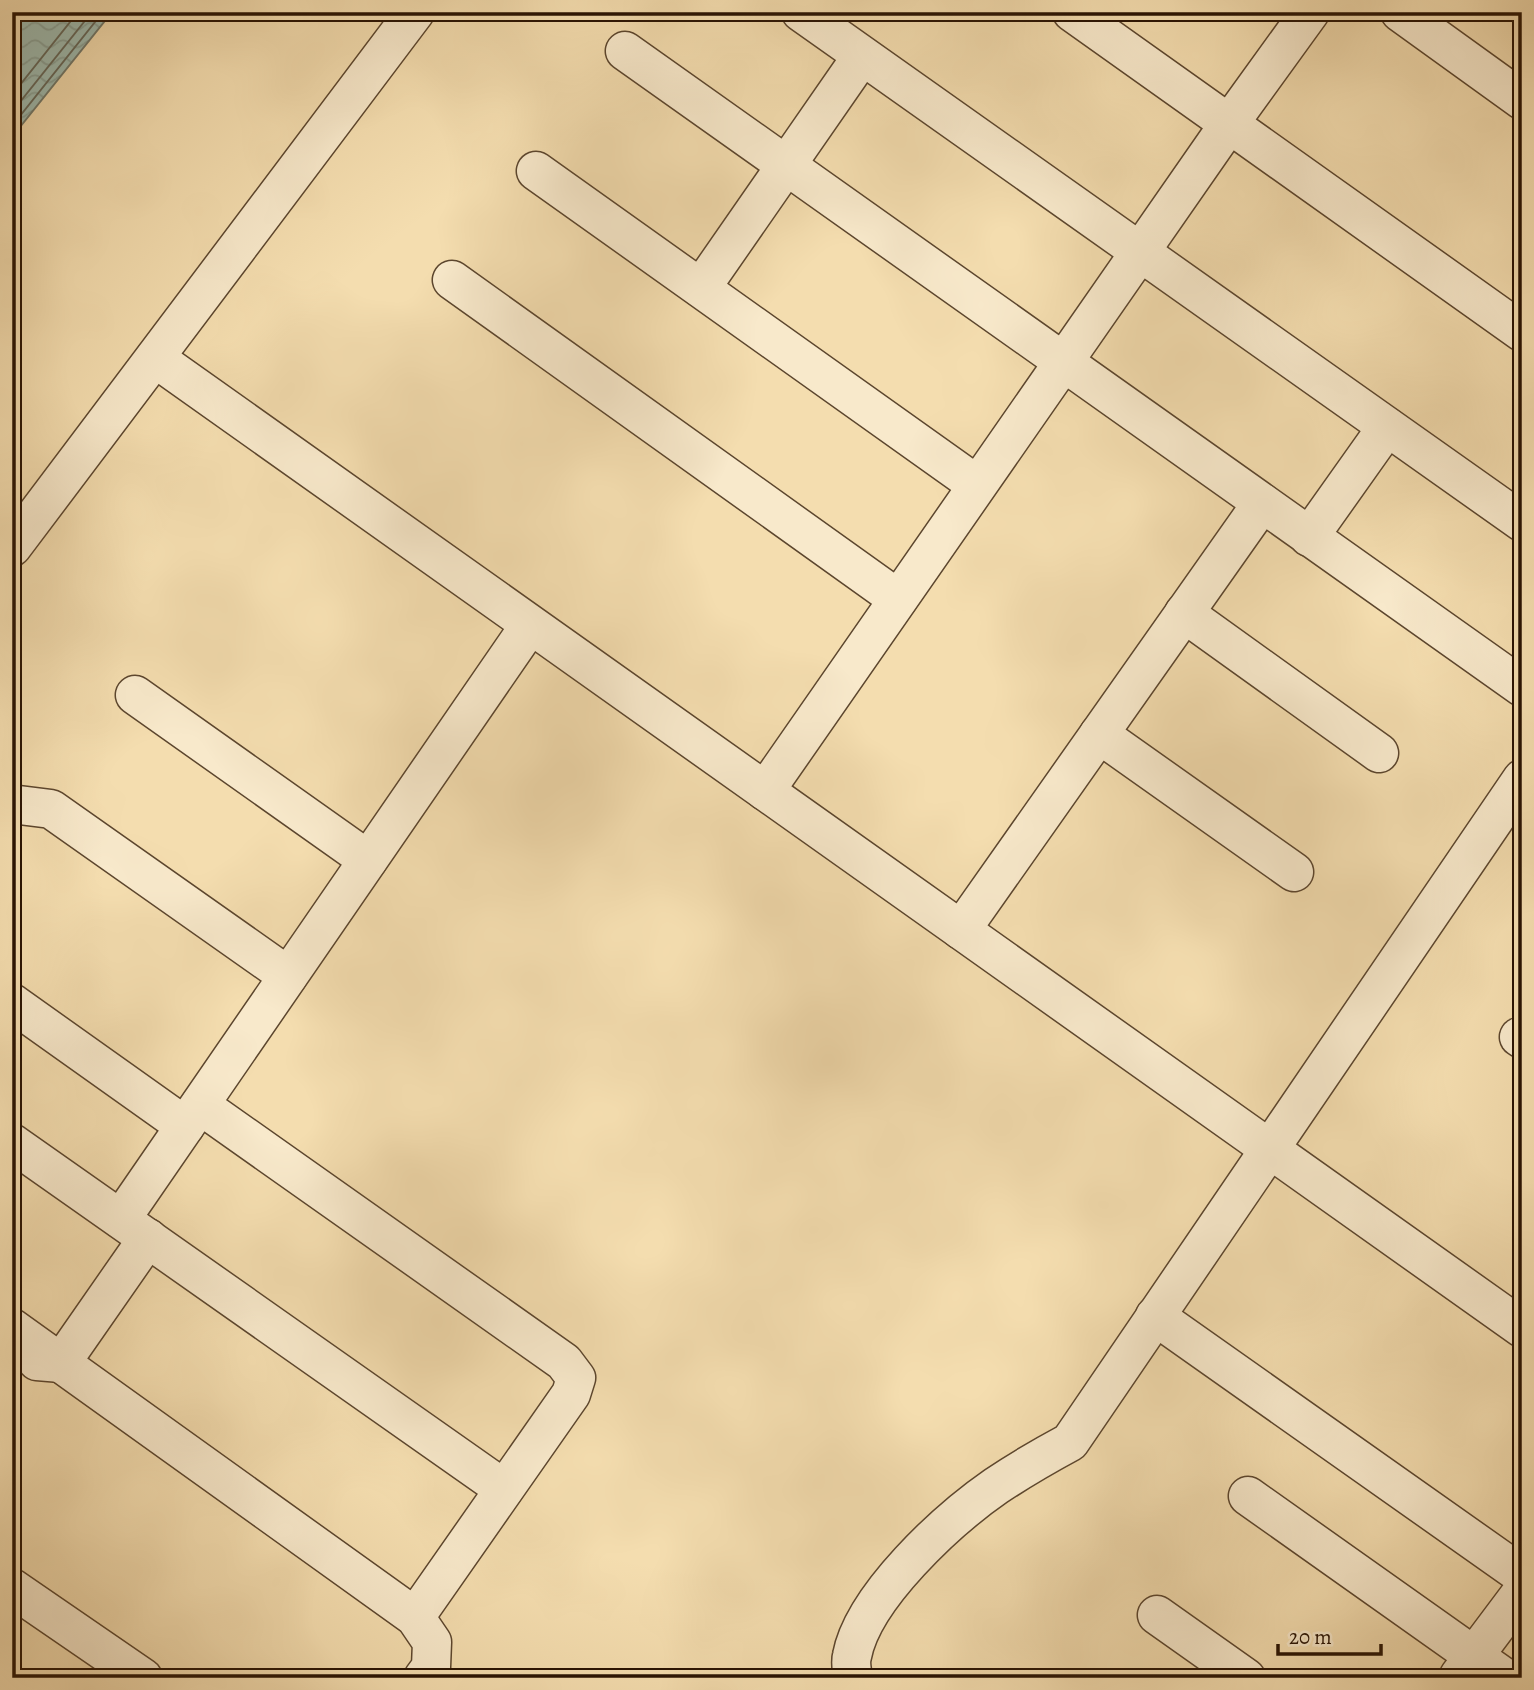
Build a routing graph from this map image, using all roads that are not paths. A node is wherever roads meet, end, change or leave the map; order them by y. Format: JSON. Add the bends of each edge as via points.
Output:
{"nodes":[{"id":1,"x":415,"y":12,"type":"edge"},
{"id":2,"x":801,"y":12,"type":"edge"},
{"id":3,"x":1072,"y":12,"type":"edge"},
{"id":4,"x":1310,"y":12,"type":"edge"},
{"id":5,"x":1400,"y":12,"type":"edge"},
{"id":6,"x":625,"y":51,"type":"dead end"},
{"id":7,"x":862,"y":56,"type":"junction"},
{"id":8,"x":1522,"y":100,"type":"edge"},
{"id":9,"x":1229,"y":124,"type":"junction"},
{"id":10,"x":786,"y":165,"type":"junction"},
{"id":11,"x":537,"y":171,"type":"dead end"},
{"id":12,"x":1140,"y":252,"type":"junction"},
{"id":13,"x":452,"y":281,"type":"dead end"},
{"id":14,"x":701,"y":288,"type":"junction"},
{"id":15,"x":1522,"y":332,"type":"edge"},
{"id":16,"x":155,"y":358,"type":"junction"},
{"id":17,"x":1063,"y":362,"type":"junction"},
{"id":18,"x":1387,"y":426,"type":"junction"},
{"id":19,"x":977,"y":485,"type":"junction"},
{"id":20,"x":1262,"y":503,"type":"junction"},
{"id":21,"x":1522,"y":522,"type":"edge"},
{"id":22,"x":1309,"y":537,"type":"junction"},
{"id":23,"x":12,"y":547,"type":"edge"},
{"id":24,"x":898,"y":599,"type":"junction"},
{"id":25,"x":1184,"y":613,"type":"junction"},
{"id":26,"x":530,"y":625,"type":"junction"},
{"id":27,"x":1522,"y":687,"type":"edge"},
{"id":28,"x":135,"y":695,"type":"dead end"},
{"id":29,"x":1098,"y":734,"type":"junction"},
{"id":30,"x":1379,"y":753,"type":"dead end"},
{"id":31,"x":1522,"y":779,"type":"edge"},
{"id":32,"x":765,"y":791,"type":"junction"},
{"id":33,"x":12,"y":806,"type":"edge"},
{"id":34,"x":368,"y":860,"type":"junction"},
{"id":35,"x":1294,"y":872,"type":"dead end"},
{"id":36,"x":961,"y":930,"type":"junction"},
{"id":37,"x":288,"y":976,"type":"junction"},
{"id":38,"x":12,"y":1003,"type":"edge"},
{"id":39,"x":192,"y":1116,"type":"junction"},
{"id":40,"x":12,"y":1143,"type":"edge"},
{"id":41,"x":1269,"y":1149,"type":"junction"},
{"id":42,"x":135,"y":1229,"type":"junction"},
{"id":43,"x":1155,"y":1316,"type":"junction"},
{"id":44,"x":12,"y":1328,"type":"edge"},
{"id":45,"x":1522,"y":1328,"type":"edge"},
{"id":46,"x":12,"y":1359,"type":"edge"},
{"id":47,"x":61,"y":1363,"type":"junction"},
{"id":48,"x":504,"y":1489,"type":"junction"},
{"id":49,"x":1248,"y":1496,"type":"dead end"},
{"id":50,"x":1522,"y":1575,"type":"edge"},
{"id":51,"x":12,"y":1588,"type":"edge"},
{"id":52,"x":1522,"y":1592,"type":"edge"},
{"id":53,"x":1157,"y":1615,"type":"dead end"},
{"id":54,"x":415,"y":1617,"type":"junction"},
{"id":55,"x":1466,"y":1667,"type":"edge"},
{"id":56,"x":143,"y":1678,"type":"edge"},
{"id":57,"x":424,"y":1678,"type":"edge"},
{"id":58,"x":853,"y":1678,"type":"edge"},
{"id":59,"x":1246,"y":1678,"type":"edge"},
{"id":60,"x":1505,"y":1678,"type":"edge"}],
"edges":[{"from":1,"to":16,"type":"street"},
{"from":2,"to":7,"type":"street"},
{"from":3,"to":9,"type":"street"},
{"from":4,"to":9,"type":"street"},
{"from":5,"to":8,"type":"street"},
{"from":6,"to":10,"type":"street"},
{"from":7,"to":10,"type":"street"},
{"from":7,"to":12,"type":"street"},
{"from":9,"to":12,"type":"street"},
{"from":9,"to":15,"type":"street"},
{"from":10,"to":14,"type":"street"},
{"from":10,"to":17,"type":"street"},
{"from":11,"to":14,"type":"street"},
{"from":12,"to":17,"type":"street"},
{"from":12,"to":18,"type":"street"},
{"from":13,"to":24,"type":"street"},
{"from":14,"to":19,"type":"street"},
{"from":16,"to":23,"type":"street"},
{"from":16,"to":26,"type":"street"},
{"from":17,"to":19,"type":"street"},
{"from":17,"to":20,"type":"street"},
{"from":18,"to":21,"type":"street"},
{"from":18,"to":22,"type":"street"},
{"from":19,"to":24,"type":"street"},
{"from":20,"to":22,"type":"street"},
{"from":20,"to":25,"type":"street"},
{"from":22,"to":27,"type":"street"},
{"from":24,"to":32,"type":"street"},
{"from":25,"to":29,"type":"street"},
{"from":25,"to":30,"type":"street"},
{"from":26,"to":32,"type":"street"},
{"from":26,"to":34,"type":"street"},
{"from":28,"to":34,"type":"street"},
{"from":29,"to":35,"type":"street"},
{"from":29,"to":36,"type":"street"},
{"from":31,"to":41,"type":"street"},
{"from":32,"to":36,"type":"street"},
{"from":33,"to":37,"type":"street","via":[[51,809]]},
{"from":34,"to":37,"type":"street"},
{"from":36,"to":41,"type":"street"},
{"from":37,"to":39,"type":"street"},
{"from":38,"to":39,"type":"street"},
{"from":39,"to":42,"type":"street"},
{"from":39,"to":48,"type":"street","via":[[564,1362],[576,1378],[571,1394]]},
{"from":40,"to":42,"type":"street"},
{"from":41,"to":43,"type":"street"},
{"from":41,"to":45,"type":"street"},
{"from":42,"to":47,"type":"street"},
{"from":42,"to":48,"type":"street"},
{"from":43,"to":50,"type":"street"},
{"from":43,"to":58,"type":"street","via":[[1070,1442],[985,1495],[896,1578],[858,1635],[851,1659]]},
{"from":44,"to":47,"type":"street"},
{"from":46,"to":47,"type":"street"},
{"from":47,"to":54,"type":"street"},
{"from":48,"to":54,"type":"street"},
{"from":49,"to":55,"type":"street"},
{"from":51,"to":56,"type":"street"},
{"from":52,"to":55,"type":"street"},
{"from":53,"to":59,"type":"street"},
{"from":54,"to":57,"type":"street","via":[[432,1642]]},
{"from":55,"to":60,"type":"street"}]}
